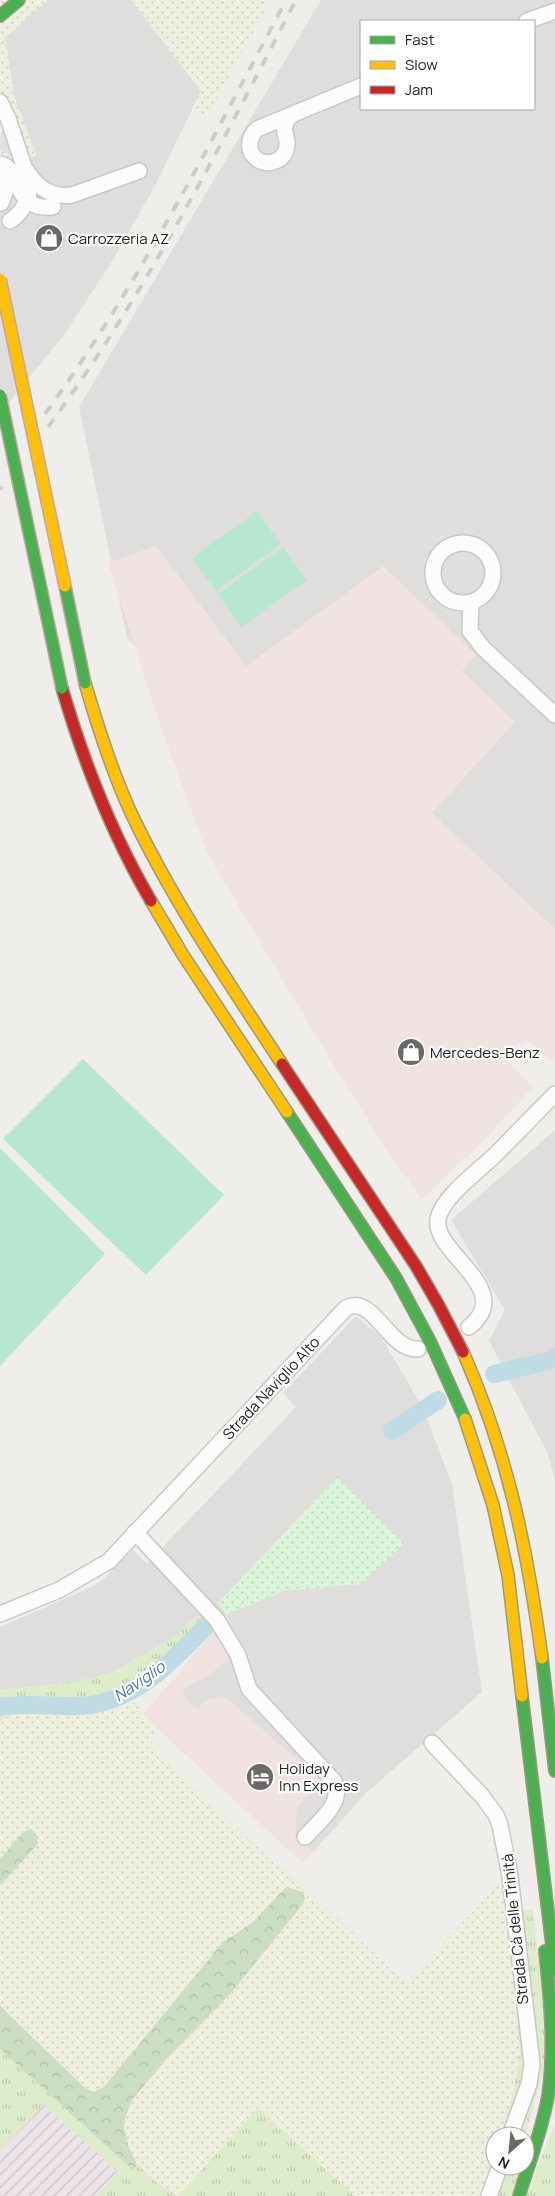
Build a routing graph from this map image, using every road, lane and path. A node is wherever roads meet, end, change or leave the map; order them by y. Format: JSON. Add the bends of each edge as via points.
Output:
{"nodes":[{"id":1,"x":20,"y":0,"type":"edge"},
{"id":2,"x":554,"y":15,"type":"edge"},
{"id":3,"x":1,"y":16,"type":"edge"},
{"id":4,"x":532,"y":20,"type":"edge"},
{"id":5,"x":360,"y":86,"type":"edge"},
{"id":6,"x":0,"y":102,"type":"edge"},
{"id":7,"x":297,"y":112,"type":"dead end"},
{"id":8,"x":0,"y":165,"type":"edge"},
{"id":9,"x":26,"y":168,"type":"junction"},
{"id":10,"x":139,"y":171,"type":"dead end"},
{"id":11,"x":72,"y":195,"type":"junction"},
{"id":12,"x":27,"y":200,"type":"junction"},
{"id":13,"x":1,"y":203,"type":"edge"},
{"id":14,"x":53,"y":207,"type":"junction"},
{"id":15,"x":0,"y":279,"type":"edge"},
{"id":16,"x":0,"y":395,"type":"edge"},
{"id":17,"x":471,"y":603,"type":"junction"},
{"id":18,"x":555,"y":716,"type":"edge"},
{"id":19,"x":555,"y":1094,"type":"edge"},
{"id":20,"x":469,"y":1328,"type":"dead end"},
{"id":21,"x":418,"y":1349,"type":"dead end"},
{"id":22,"x":135,"y":1532,"type":"junction"},
{"id":23,"x":0,"y":1614,"type":"edge"},
{"id":24,"x":432,"y":1743,"type":"dead end"},
{"id":25,"x":555,"y":1770,"type":"edge"},
{"id":26,"x":305,"y":1838,"type":"dead end"},
{"id":27,"x":546,"y":1890,"type":"junction"},
{"id":28,"x":555,"y":1970,"type":"edge"},
{"id":29,"x":514,"y":2126,"type":"edge"},
{"id":30,"x":496,"y":2176,"type":"edge"},
{"id":31,"x":489,"y":2196,"type":"edge"},
{"id":32,"x":519,"y":2196,"type":"edge"}],
"edges":[{"from":1,"to":3,"type":"main road"},
{"from":2,"to":4,"type":"street"},
{"from":5,"to":7,"type":"street"},
{"from":6,"to":9,"type":"street"},
{"from":8,"to":12,"type":"street","via":[[7,165]]},
{"from":8,"to":13,"type":"street","via":[[6,186]]},
{"from":9,"to":11,"type":"street","via":[[43,189],[56,195]]},
{"from":9,"to":12,"type":"street","via":[[30,186]]},
{"from":10,"to":11,"type":"street"},
{"from":11,"to":14,"type":"street"},
{"from":12,"to":14,"type":"street","via":[[39,206]]},
{"from":12,"to":14,"type":"street","via":[[20,212],[8,222],[28,212]]},
{"from":15,"to":25,"type":"main road","bridge":true,"via":[[85,683],[114,772],[142,837],[171,892],[414,1264],[469,1365],[497,1437],[524,1538]]},
{"from":16,"to":27,"type":"main road","bridge":true,"via":[[62,688],[93,783],[114,831],[183,955],[396,1278],[463,1413],[489,1490],[505,1558]]},
{"from":17,"to":17,"type":"street","via":[[488,592],[494,573],[492,563],[480,548],[472,544],[449,546],[433,565],[436,588],[454,603]]},
{"from":17,"to":18,"type":"street","via":[[470,631],[483,648]]},
{"from":19,"to":20,"type":"street","via":[[453,1195],[438,1217],[442,1234],[481,1289],[482,1310]]},
{"from":21,"to":22,"type":"street","name":"Strada Naviglio Alto","via":[[399,1343],[364,1307],[346,1308]]},
{"from":22,"to":23,"type":"street","name":"Strada Naviglio Alto","via":[[109,1561],[59,1590]]},
{"from":22,"to":26,"type":"street","via":[[217,1620],[238,1655],[250,1689],[334,1781],[338,1791],[336,1799]]},
{"from":24,"to":29,"type":"street","name":"Strada Cà delle Trinità","via":[[496,1815],[508,1854],[532,2064],[529,2084]]},
{"from":27,"to":28,"type":"main road"},
{"from":27,"to":32,"type":"main road","via":[[544,1940],[552,2065],[546,2108]]},
{"from":30,"to":31,"type":"street"}]}
